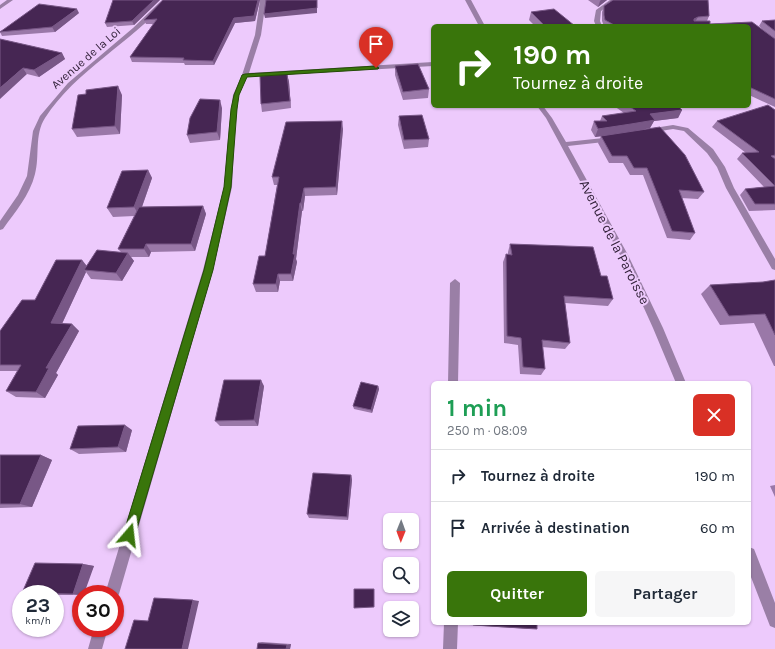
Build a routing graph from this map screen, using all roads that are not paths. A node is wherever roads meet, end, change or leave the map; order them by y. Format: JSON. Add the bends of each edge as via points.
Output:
{"nodes":[{"id":1,"x":10,"y":0,"type":"edge"},
{"id":2,"x":165,"y":0,"type":"edge"},
{"id":3,"x":263,"y":0,"type":"edge"},
{"id":4,"x":468,"y":0,"type":"edge"},
{"id":5,"x":611,"y":1,"type":"edge"},
{"id":6,"x":0,"y":7,"type":"edge"},
{"id":7,"x":481,"y":24,"type":"edge"},
{"id":8,"x":598,"y":24,"type":"edge"},
{"id":9,"x":431,"y":64,"type":"edge"},
{"id":10,"x":245,"y":75,"type":"junction"},
{"id":11,"x":542,"y":108,"type":"edge"},
{"id":12,"x":643,"y":133,"type":"edge"},
{"id":13,"x":621,"y":137,"type":"edge"},
{"id":14,"x":564,"y":144,"type":"junction"},
{"id":15,"x":0,"y":228,"type":"edge"},
{"id":16,"x":775,"y":267,"type":"edge"},
{"id":17,"x":455,"y":283,"type":"dead end"},
{"id":18,"x":453,"y":381,"type":"edge"},
{"id":19,"x":680,"y":381,"type":"edge"},
{"id":20,"x":751,"y":559,"type":"edge"},
{"id":21,"x":115,"y":585,"type":"edge"},
{"id":22,"x":775,"y":621,"type":"edge"},
{"id":23,"x":450,"y":625,"type":"edge"},
{"id":24,"x":98,"y":637,"type":"edge"},
{"id":25,"x":95,"y":649,"type":"edge"},
{"id":26,"x":450,"y":649,"type":"edge"}],
"edges":[{"from":1,"to":6,"type":"street"},
{"from":2,"to":15,"type":"street","name":"Avenue de la Loi","via":[[138,28],[72,83],[42,116],[35,135],[31,178]]},
{"from":3,"to":10,"type":"street","via":[[258,35]]},
{"from":4,"to":7,"type":"street"},
{"from":5,"to":8,"type":"street","via":[[598,10]]},
{"from":9,"to":10,"type":"street"},
{"from":10,"to":21,"type":"street","via":[[236,95],[228,187],[208,270]]},
{"from":11,"to":14,"type":"street","name":"Avenue de la Paroisse"},
{"from":12,"to":16,"type":"street","via":[[680,127],[686,129],[710,151]]},
{"from":13,"to":14,"type":"street"},
{"from":14,"to":19,"type":"street","name":"Avenue de la Paroisse","via":[[624,255]]},
{"from":17,"to":18,"type":"street"},
{"from":20,"to":22,"type":"street"},
{"from":23,"to":26,"type":"street"},
{"from":24,"to":25,"type":"street"}]}
